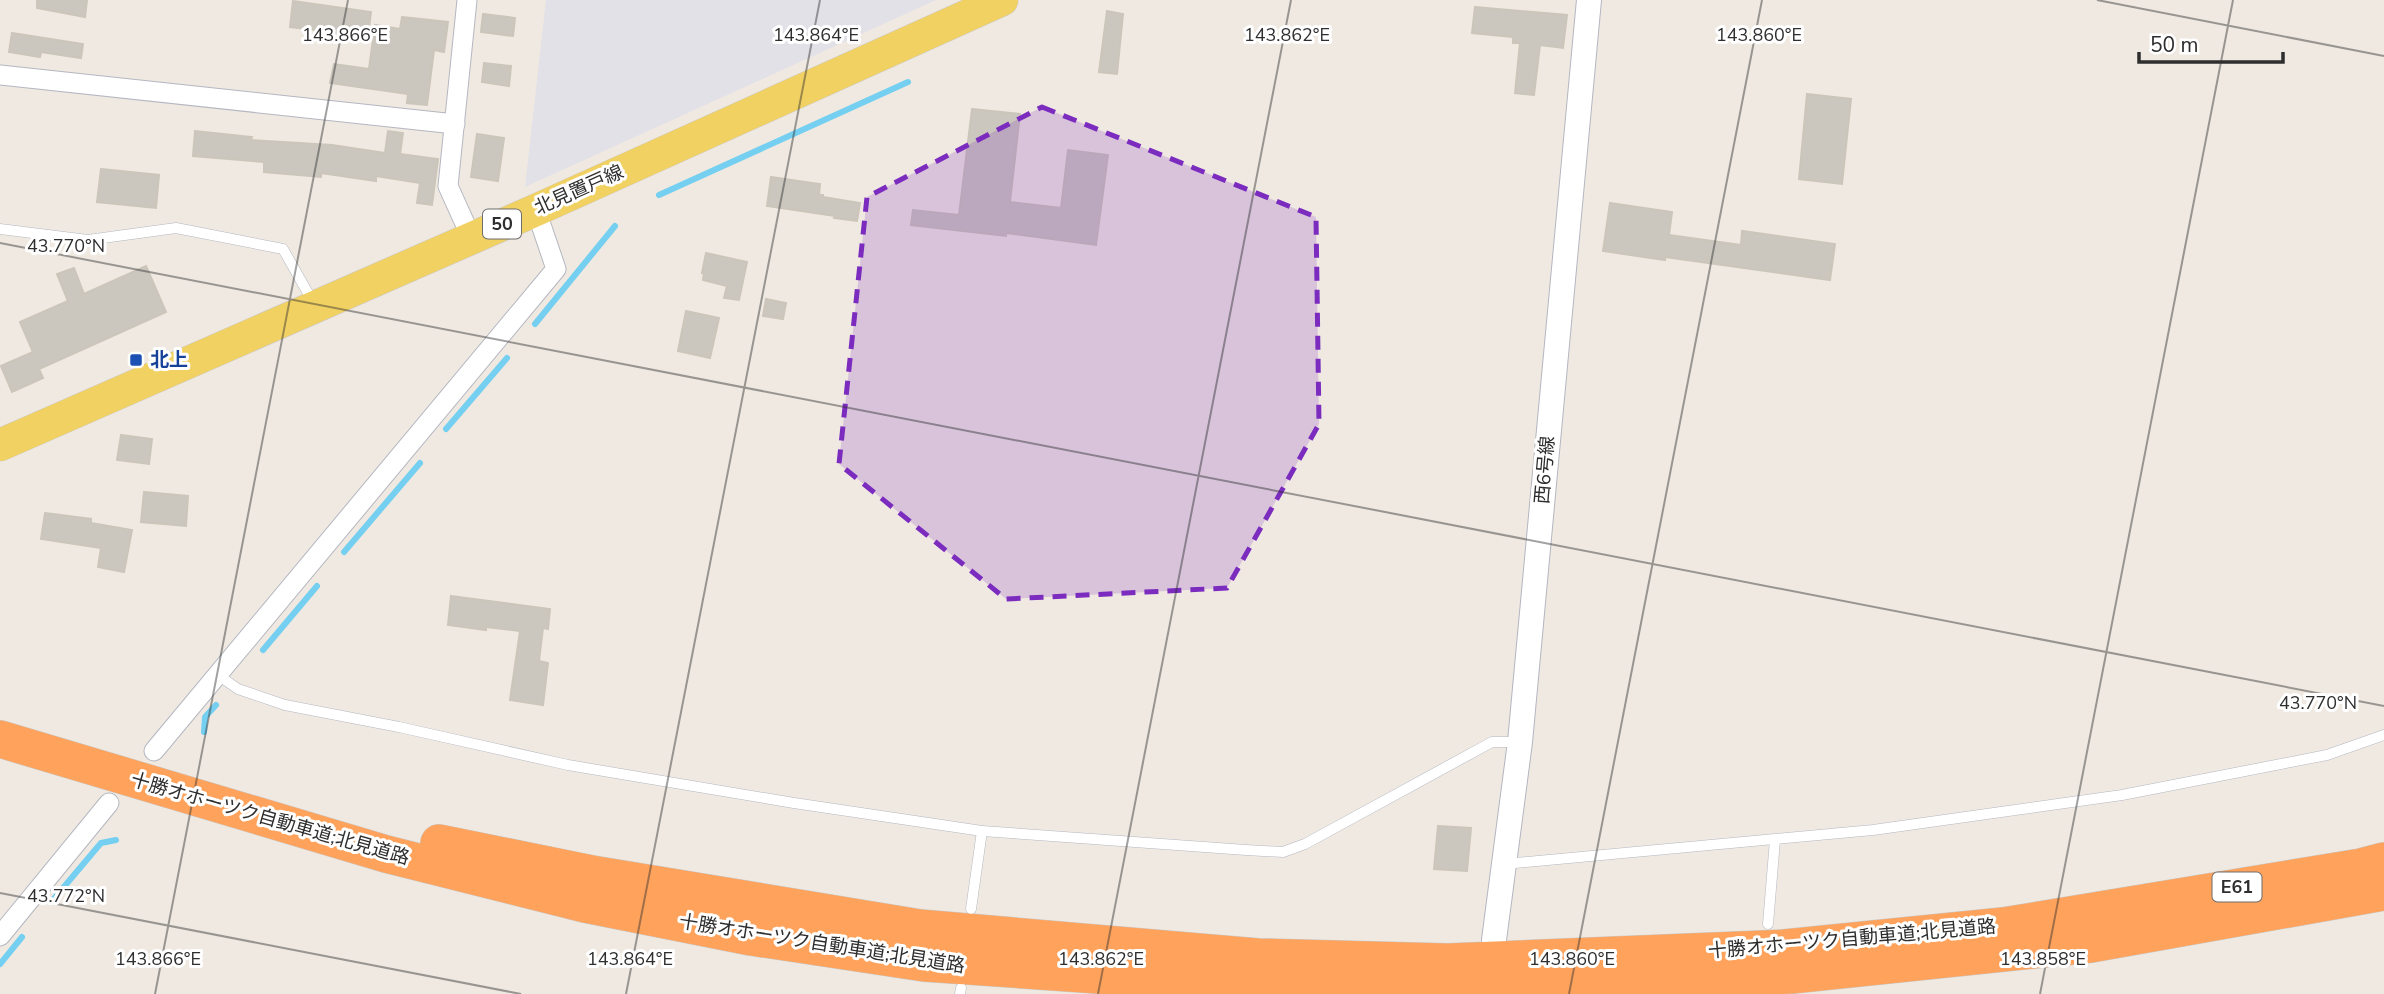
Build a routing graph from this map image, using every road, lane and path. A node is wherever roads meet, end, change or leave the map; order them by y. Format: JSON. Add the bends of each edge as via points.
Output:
{"nodes":[{"id":1,"x":467,"y":0,"type":"edge"},
{"id":2,"x":1002,"y":0,"type":"edge"},
{"id":3,"x":1589,"y":0,"type":"edge"},
{"id":4,"x":0,"y":75,"type":"edge"},
{"id":5,"x":455,"y":124,"type":"junction"},
{"id":6,"x":536,"y":210,"type":"junction"},
{"id":7,"x":0,"y":229,"type":"edge"},
{"id":8,"x":471,"y":237,"type":"junction"},
{"id":9,"x":315,"y":306,"type":"junction"},
{"id":10,"x":0,"y":444,"type":"edge"},
{"id":11,"x":218,"y":675,"type":"junction"},
{"id":12,"x":2384,"y":735,"type":"edge"},
{"id":13,"x":0,"y":740,"type":"edge"},
{"id":14,"x":1520,"y":742,"type":"junction"},
{"id":15,"x":155,"y":751,"type":"dead end"},
{"id":16,"x":73,"y":760,"type":"junction"},
{"id":17,"x":109,"y":803,"type":"dead end"},
{"id":18,"x":982,"y":831,"type":"junction"},
{"id":19,"x":2384,"y":835,"type":"edge"},
{"id":20,"x":1775,"y":840,"type":"junction"},
{"id":21,"x":2384,"y":861,"type":"edge"},
{"id":22,"x":1504,"y":864,"type":"junction"},
{"id":23,"x":2384,"y":892,"type":"edge"},
{"id":24,"x":971,"y":909,"type":"dead end"},
{"id":25,"x":2090,"y":911,"type":"junction"},
{"id":26,"x":1768,"y":924,"type":"dead end"},
{"id":27,"x":0,"y":936,"type":"edge"},
{"id":28,"x":1494,"y":940,"type":"dead end"}],
"edges":[{"from":1,"to":5,"type":"street"},
{"from":2,"to":6,"type":"main road","name":"北見置戸線","number":"50"},
{"from":3,"to":14,"type":"street","name":"西6号線"},
{"from":4,"to":5,"type":"street"},
{"from":5,"to":8,"type":"street","via":[[448,186]]},
{"from":6,"to":8,"type":"main road","name":"北見置戸線","number":"50"},
{"from":6,"to":11,"type":"street","via":[[556,269]]},
{"from":7,"to":9,"type":"lane","via":[[88,240],[176,228],[283,249]]},
{"from":8,"to":9,"type":"main road","name":"北見置戸線","number":"50"},
{"from":9,"to":10,"type":"main road","name":"北見置戸線","number":"50"},
{"from":11,"to":15,"type":"street"},
{"from":11,"to":18,"type":"lane","via":[[238,689],[285,705],[568,765]]},
{"from":12,"to":20,"type":"lane","via":[[2328,755],[2122,794]]},
{"from":13,"to":16,"type":"highway","name":"十勝オホーツク自動車道;北見道路","number":"E61"},
{"from":14,"to":18,"type":"lane","via":[[1492,742],[1283,852]]},
{"from":14,"to":22,"type":"street","name":"西6号線"},
{"from":16,"to":23,"type":"highway","name":"十勝オホーツク自動車道;北見道路","number":"E61","via":[[386,854],[585,904],[751,937],[924,963],[1254,986],[1453,991],[1792,975],[2091,944]]},
{"from":16,"to":25,"type":"highway","name":"十勝オホーツク自動車道;北見道路","number":"E61","via":[[391,834],[619,879],[920,928],[1258,957],[1448,962],[1784,948],[2003,926]]},
{"from":17,"to":27,"type":"street"},
{"from":18,"to":24,"type":"lane"},
{"from":19,"to":25,"type":"highway"},
{"from":20,"to":22,"type":"lane"},
{"from":20,"to":26,"type":"lane"},
{"from":21,"to":25,"type":"highway","name":"十勝オホーツク自動車道;北見道路","number":"E61"},
{"from":22,"to":28,"type":"street","name":"西6号線"}]}
